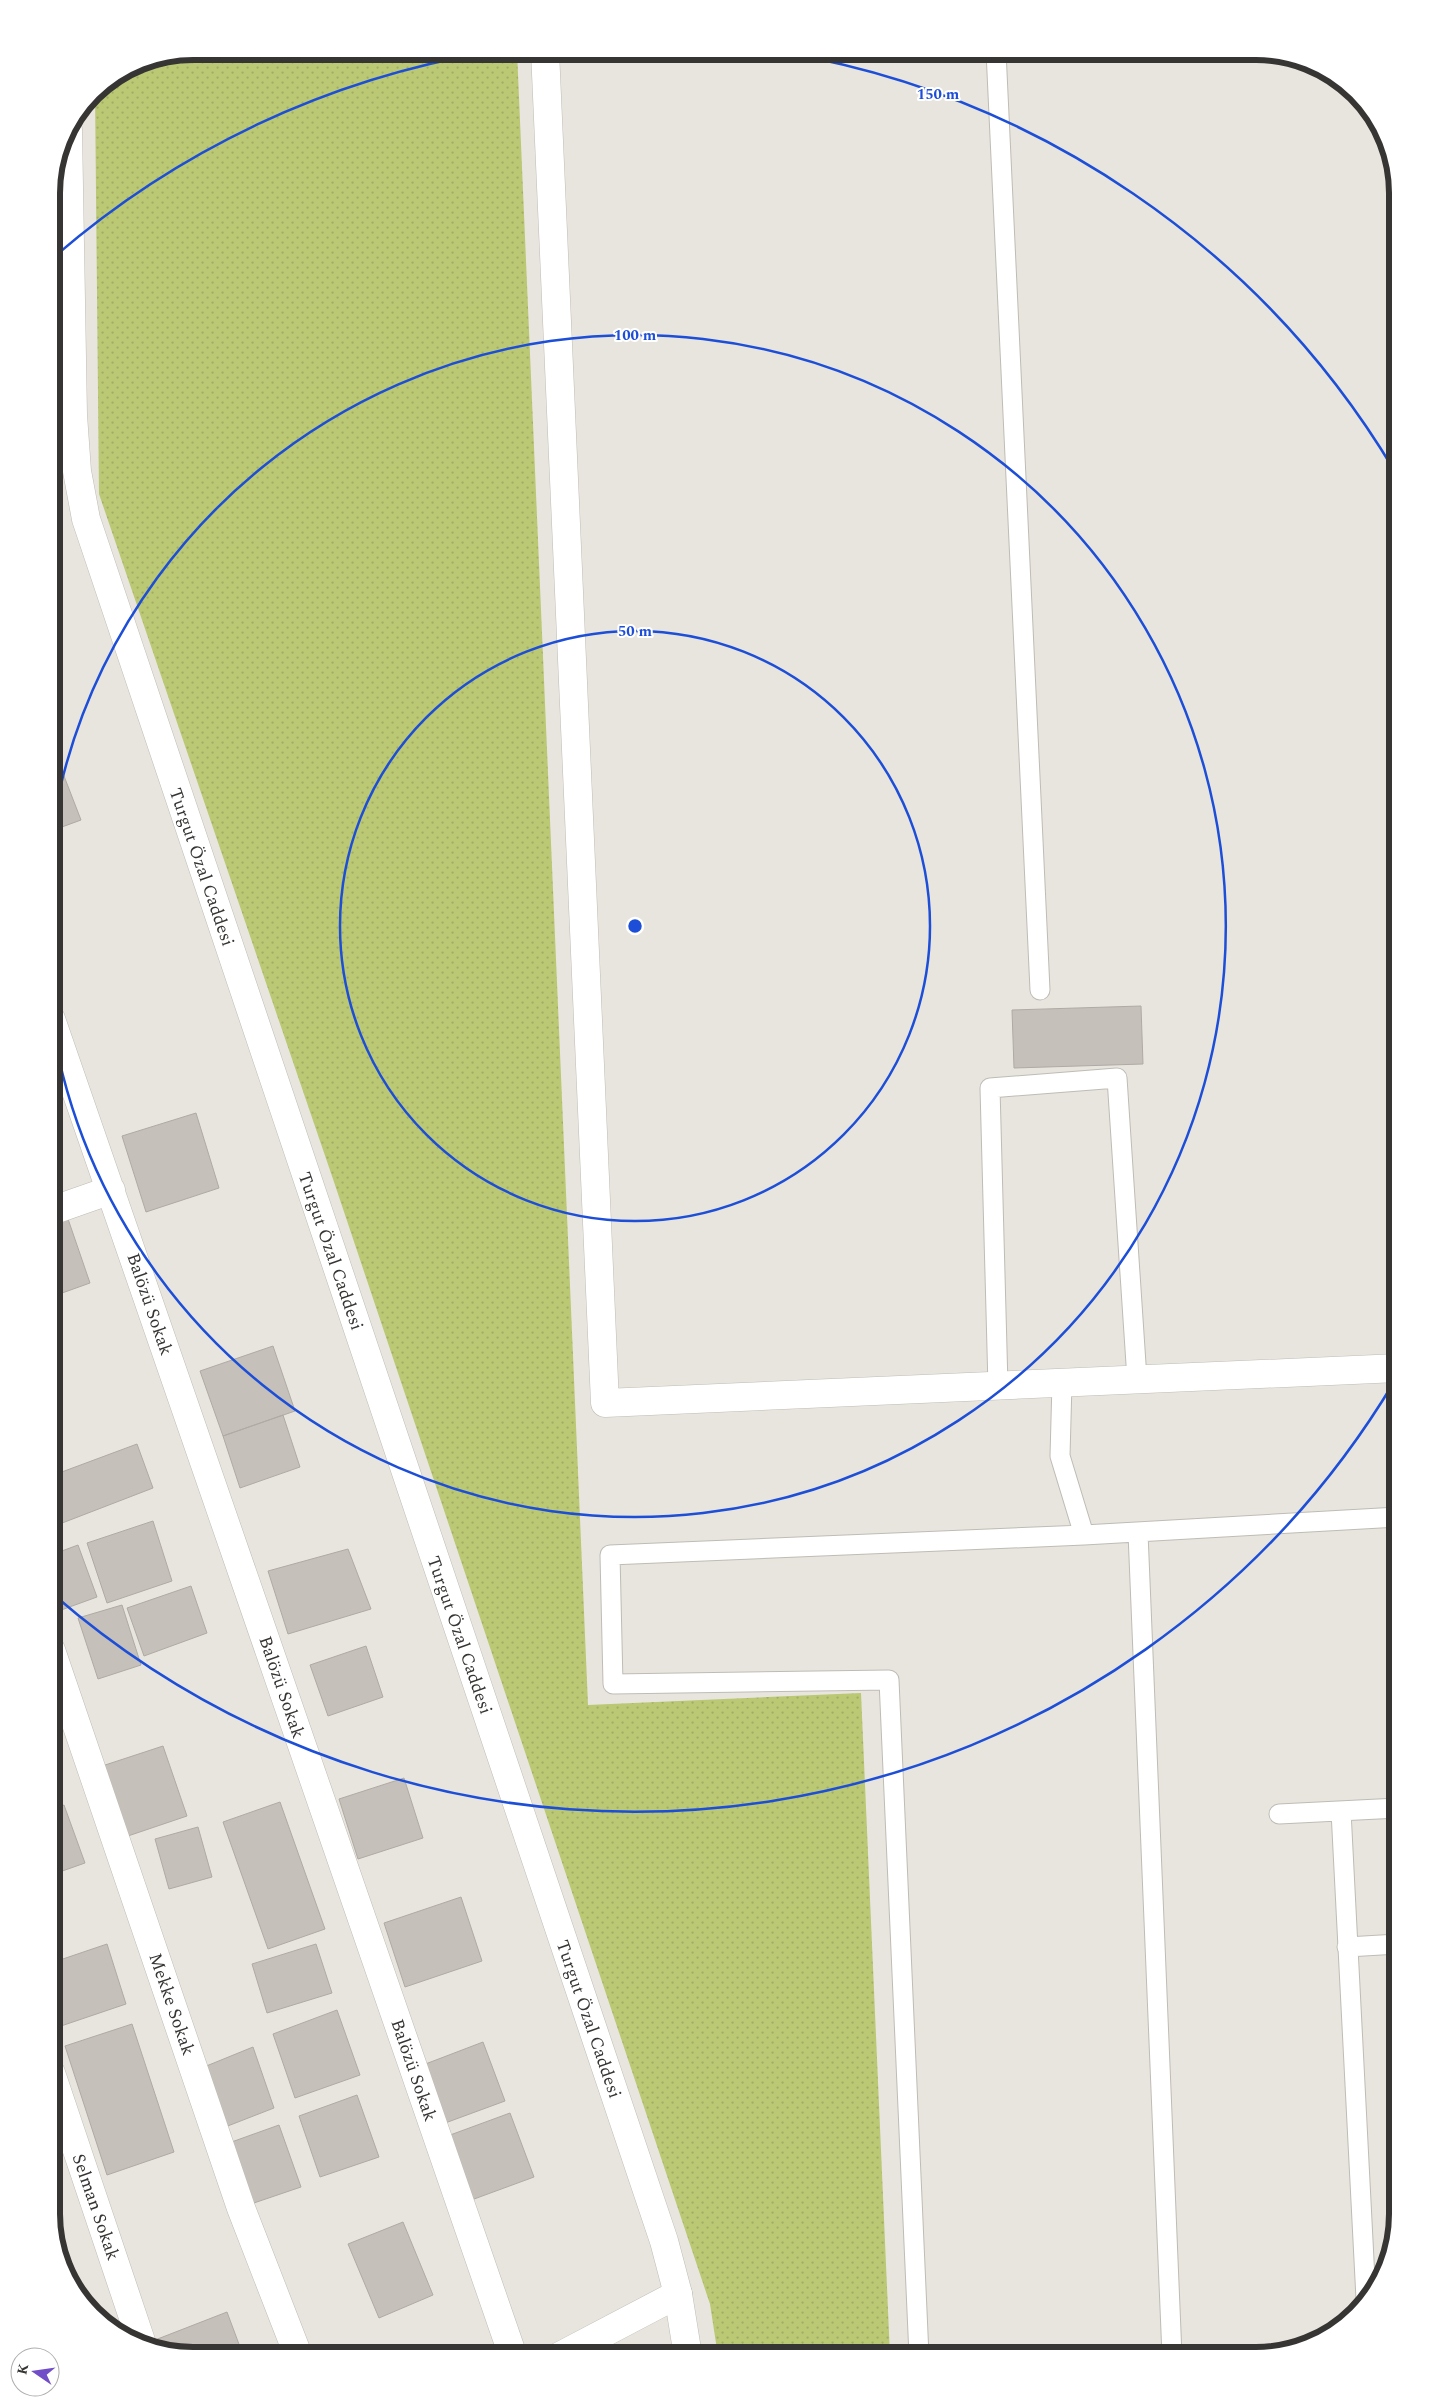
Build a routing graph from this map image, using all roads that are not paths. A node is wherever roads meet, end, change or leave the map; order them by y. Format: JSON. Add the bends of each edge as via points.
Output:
{"nodes":[{"id":1,"x":545,"y":60,"type":"edge"},
{"id":2,"x":996,"y":60,"type":"edge"},
{"id":3,"x":68,"y":148,"type":"edge"},
{"id":4,"x":1040,"y":990,"type":"dead end"},
{"id":5,"x":60,"y":1045,"type":"edge"},
{"id":6,"x":111,"y":1190,"type":"junction"},
{"id":7,"x":60,"y":1208,"type":"edge"},
{"id":8,"x":1389,"y":1368,"type":"edge"},
{"id":9,"x":1137,"y":1379,"type":"junction"},
{"id":10,"x":1062,"y":1382,"type":"junction"},
{"id":11,"x":998,"y":1386,"type":"junction"},
{"id":12,"x":1389,"y":1518,"type":"edge"},
{"id":13,"x":1138,"y":1533,"type":"junction"},
{"id":14,"x":1084,"y":1535,"type":"junction"},
{"id":15,"x":60,"y":1676,"type":"edge"},
{"id":16,"x":1389,"y":1808,"type":"edge"},
{"id":17,"x":1340,"y":1811,"type":"junction"},
{"id":18,"x":1279,"y":1814,"type":"dead end"},
{"id":19,"x":1389,"y":1945,"type":"edge"},
{"id":20,"x":1348,"y":1947,"type":"junction"},
{"id":21,"x":60,"y":2100,"type":"edge"},
{"id":22,"x":1366,"y":2290,"type":"edge"},
{"id":23,"x":678,"y":2294,"type":"junction"},
{"id":24,"x":140,"y":2336,"type":"edge"},
{"id":25,"x":295,"y":2347,"type":"edge"},
{"id":26,"x":510,"y":2347,"type":"edge"},
{"id":27,"x":577,"y":2347,"type":"edge"},
{"id":28,"x":687,"y":2347,"type":"edge"},
{"id":29,"x":919,"y":2347,"type":"edge"},
{"id":30,"x":1172,"y":2347,"type":"edge"}],
"edges":[{"from":1,"to":11,"type":"street","via":[[605,1403]]},
{"from":2,"to":4,"type":"lane"},
{"from":3,"to":23,"type":"street","name":"Turgut Özal Caddesi","via":[[73,415],[76,471],[86,519],[664,2241]]},
{"from":5,"to":6,"type":"street","name":"Balözü Sokak"},
{"from":6,"to":7,"type":"street"},
{"from":6,"to":26,"type":"street","name":"Balözü Sokak"},
{"from":8,"to":9,"type":"street"},
{"from":9,"to":10,"type":"street"},
{"from":9,"to":11,"type":"lane","via":[[1117,1078],[990,1088]]},
{"from":10,"to":11,"type":"street"},
{"from":10,"to":14,"type":"lane","via":[[1060,1456]]},
{"from":12,"to":13,"type":"lane"},
{"from":13,"to":14,"type":"lane"},
{"from":13,"to":30,"type":"lane"},
{"from":14,"to":29,"type":"lane","via":[[610,1554],[612,1684],[889,1680]]},
{"from":15,"to":25,"type":"street","name":"Mekke Sokak","via":[[241,2208]]},
{"from":16,"to":17,"type":"lane"},
{"from":17,"to":18,"type":"lane"},
{"from":17,"to":20,"type":"lane"},
{"from":19,"to":20,"type":"lane"},
{"from":20,"to":22,"type":"lane"},
{"from":21,"to":24,"type":"street","name":"Selman Sokak"},
{"from":23,"to":27,"type":"street"},
{"from":23,"to":28,"type":"street","name":"Turgut Özal Caddesi"}]}
